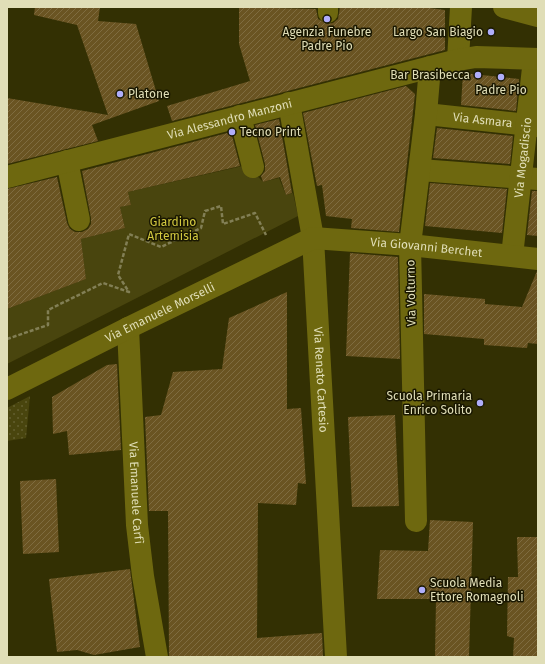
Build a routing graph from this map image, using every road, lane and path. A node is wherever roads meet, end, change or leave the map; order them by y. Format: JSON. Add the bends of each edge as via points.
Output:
{"nodes":[{"id":1,"x":461,"y":7,"type":"edge"},
{"id":2,"x":504,"y":7,"type":"edge"},
{"id":3,"x":538,"y":16,"type":"edge"},
{"id":4,"x":536,"y":59,"type":"edge"},
{"id":5,"x":455,"y":60,"type":"junction"},
{"id":6,"x":430,"y":67,"type":"junction"},
{"id":7,"x":289,"y":103,"type":"junction"},
{"id":8,"x":426,"y":114,"type":"junction"},
{"id":9,"x":240,"y":116,"type":"junction"},
{"id":10,"x":532,"y":126,"type":"edge"},
{"id":11,"x":67,"y":161,"type":"junction"},
{"id":12,"x":254,"y":167,"type":"dead end"},
{"id":13,"x":420,"y":170,"type":"junction"},
{"id":14,"x":7,"y":177,"type":"edge"},
{"id":15,"x":529,"y":178,"type":"edge"},
{"id":16,"x":79,"y":220,"type":"dead end"},
{"id":17,"x":314,"y":238,"type":"junction"},
{"id":18,"x":410,"y":245,"type":"junction"},
{"id":19,"x":276,"y":256,"type":"junction"},
{"id":20,"x":512,"y":256,"type":"junction"},
{"id":21,"x":538,"y":260,"type":"edge"},
{"id":22,"x":128,"y":328,"type":"junction"},
{"id":23,"x":7,"y":339,"type":"edge"},
{"id":24,"x":7,"y":389,"type":"edge"},
{"id":25,"x":416,"y":521,"type":"dead end"},
{"id":26,"x":157,"y":657,"type":"edge"},
{"id":27,"x":336,"y":657,"type":"edge"}],
"edges":[{"from":1,"to":5,"type":"street"},
{"from":2,"to":3,"type":"street"},
{"from":4,"to":5,"type":"street","name":"Via Alessandro Manzoni","via":[[476,57]]},
{"from":4,"to":10,"type":"street","name":"Via Mogadiscio"},
{"from":5,"to":6,"type":"street","name":"Via Alessandro Manzoni"},
{"from":6,"to":7,"type":"street","name":"Via Alessandro Manzoni"},
{"from":6,"to":8,"type":"street","name":"Via Volturno"},
{"from":7,"to":9,"type":"street","name":"Via Alessandro Manzoni"},
{"from":7,"to":17,"type":"street","name":"Via Renato Cartesio"},
{"from":8,"to":10,"type":"street","name":"Via Asmara"},
{"from":8,"to":13,"type":"street","name":"Via Volturno"},
{"from":9,"to":11,"type":"street","name":"Via Alessandro Manzoni"},
{"from":9,"to":12,"type":"street"},
{"from":10,"to":15,"type":"street","name":"Via Mogadiscio"},
{"from":11,"to":14,"type":"street","name":"Via Alessandro Manzoni"},
{"from":11,"to":16,"type":"street"},
{"from":13,"to":15,"type":"street"},
{"from":13,"to":18,"type":"street","name":"Via Volturno"},
{"from":15,"to":20,"type":"street","name":"Via Mogadiscio"},
{"from":17,"to":18,"type":"street","name":"Via Giovanni Berchet"},
{"from":17,"to":19,"type":"street","name":"Via Emanuele Morselli"},
{"from":17,"to":27,"type":"street","name":"Via Renato Cartesio"},
{"from":18,"to":20,"type":"street","name":"Via Giovanni Berchet"},
{"from":18,"to":25,"type":"street","name":"Via Volturno"},
{"from":19,"to":22,"type":"street","name":"Via Emanuele Morselli"},
{"from":19,"to":23,"type":"path","via":[[255,212],[223,224],[221,206],[205,210],[201,228],[161,246],[129,234],[118,275],[129,292],[103,283],[48,310],[48,325]]},
{"from":20,"to":21,"type":"street","name":"Via Giovanni Berchet"},
{"from":22,"to":24,"type":"street","name":"Via Emanuele Morselli"},
{"from":22,"to":26,"type":"street","name":"Via Emanuele Carfì","via":[[138,525],[143,576]]}]}
